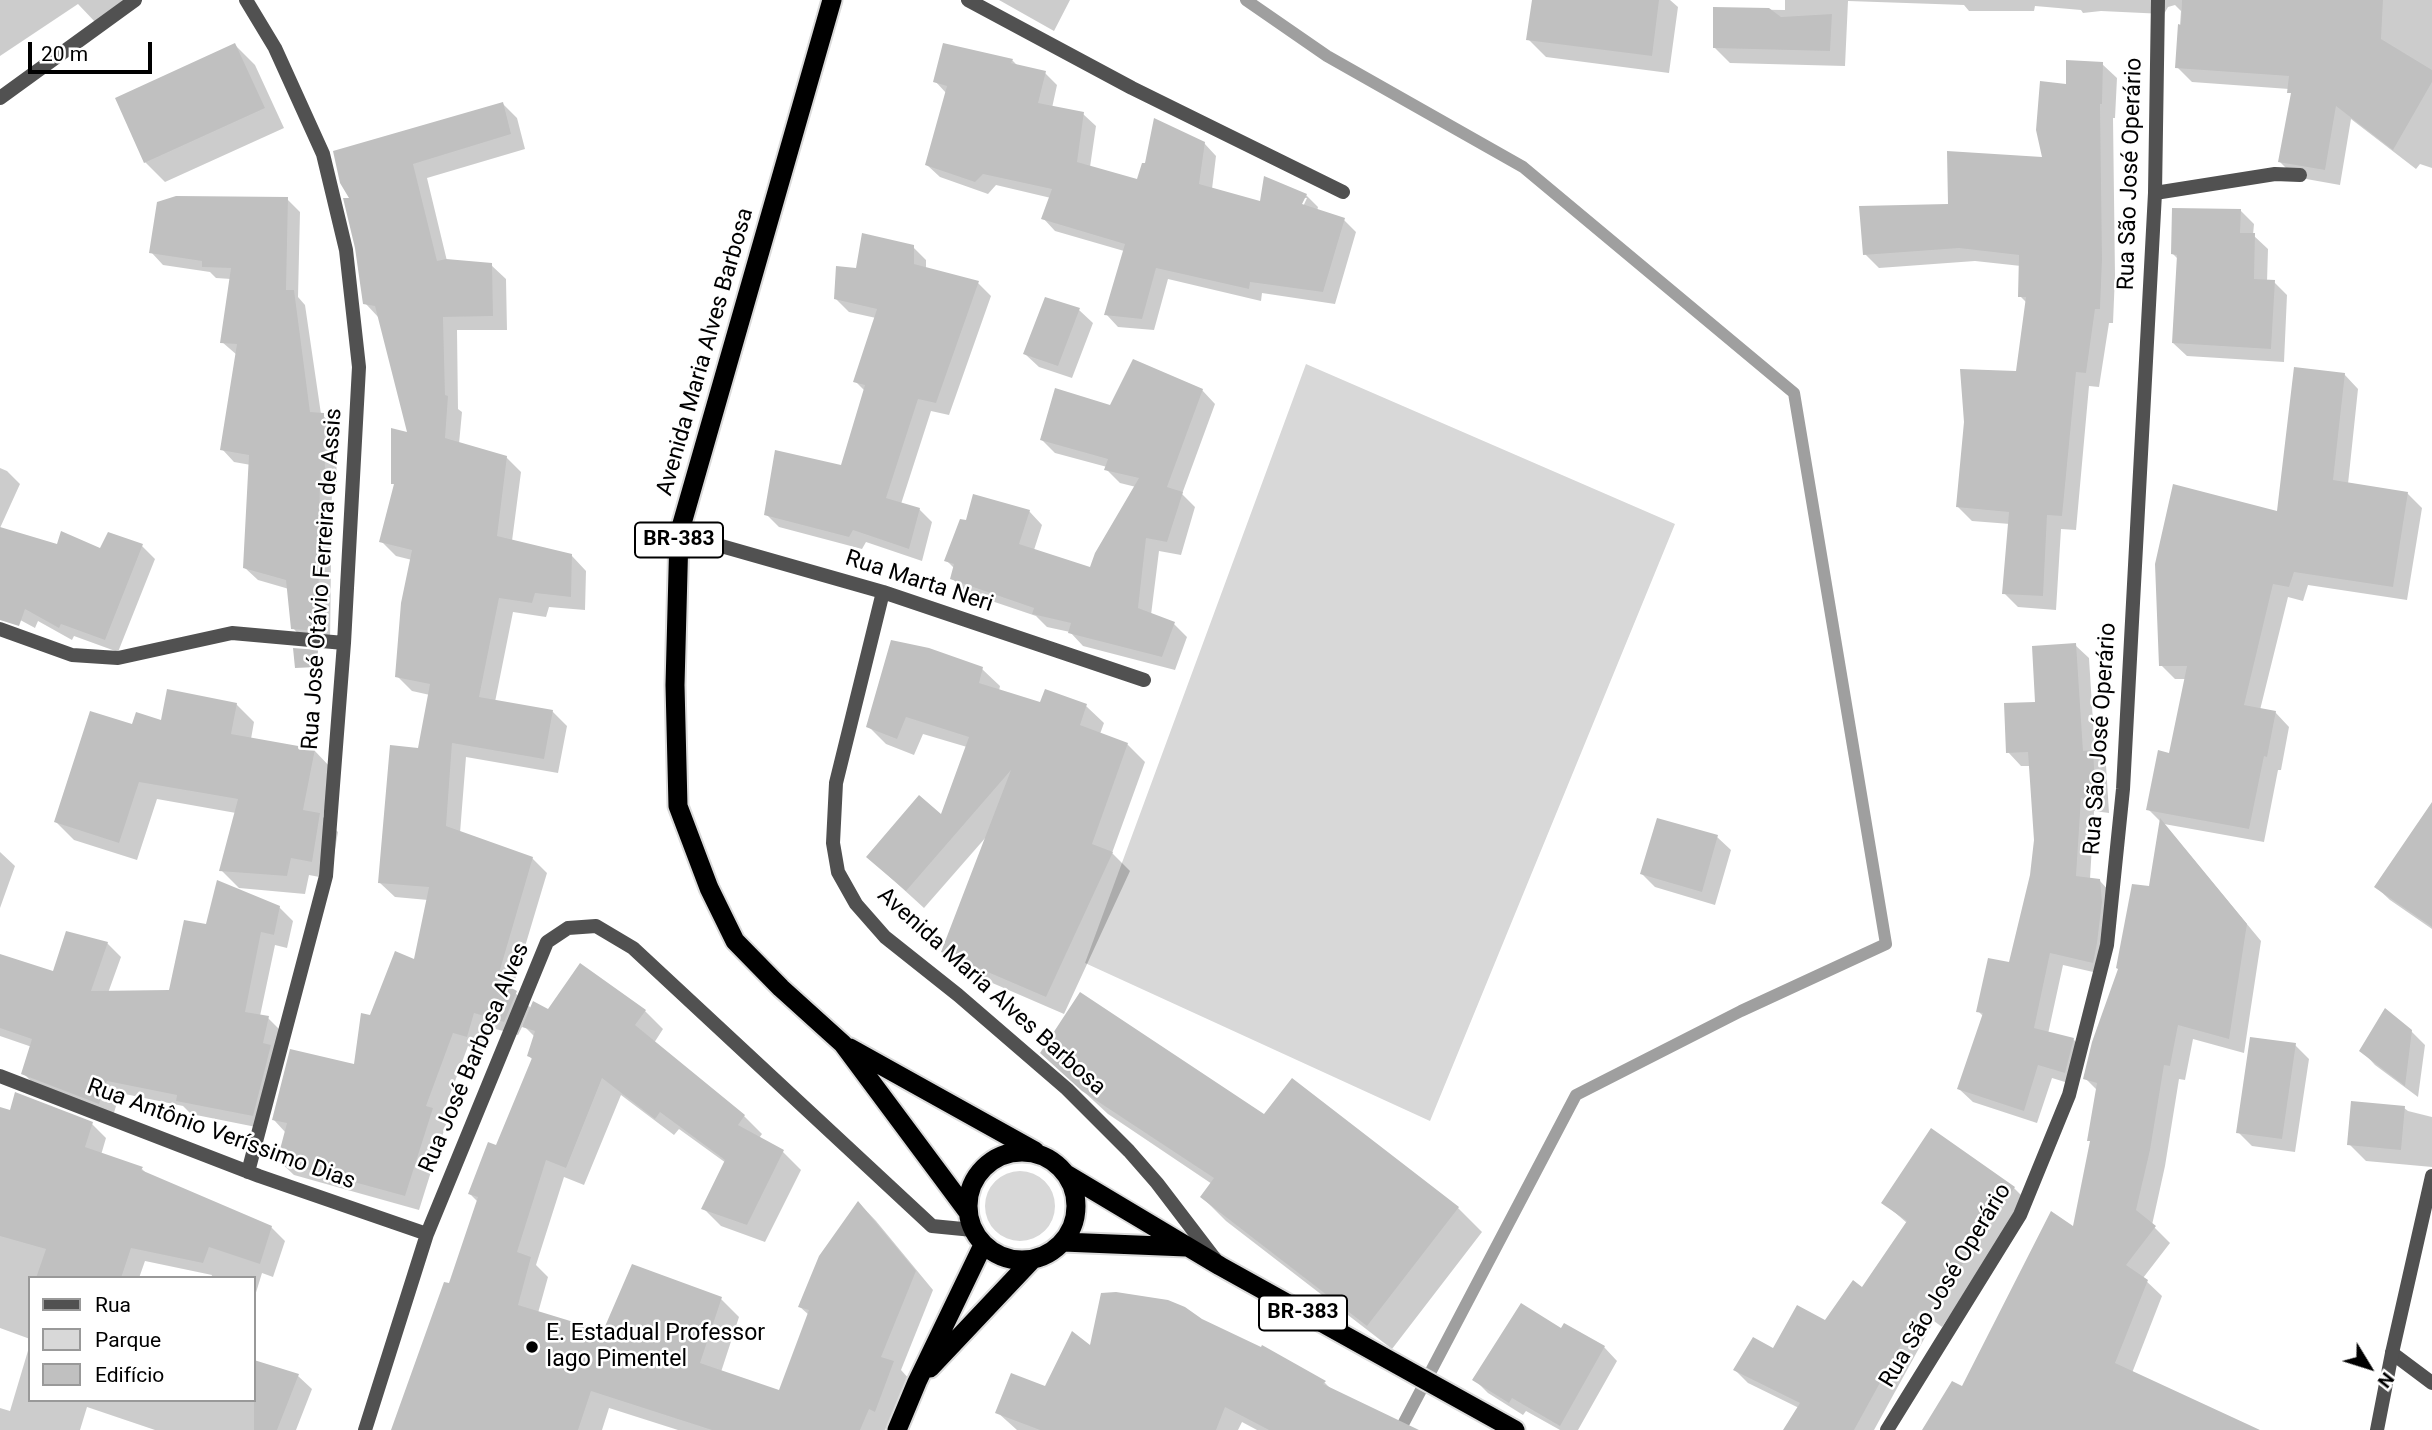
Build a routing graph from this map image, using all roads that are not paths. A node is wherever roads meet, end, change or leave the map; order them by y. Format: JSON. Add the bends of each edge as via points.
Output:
{"nodes":[{"id":1,"x":135,"y":0,"type":"edge"},
{"id":2,"x":246,"y":0,"type":"edge"},
{"id":3,"x":832,"y":0,"type":"edge"},
{"id":4,"x":968,"y":0,"type":"edge"},
{"id":5,"x":2158,"y":0,"type":"edge"},
{"id":6,"x":0,"y":98,"type":"edge"},
{"id":7,"x":2301,"y":175,"type":"dead end"},
{"id":8,"x":1343,"y":192,"type":"dead end"},
{"id":9,"x":2155,"y":194,"type":"junction"},
{"id":10,"x":679,"y":534,"type":"junction"},
{"id":11,"x":883,"y":592,"type":"junction"},
{"id":12,"x":0,"y":629,"type":"edge"},
{"id":13,"x":344,"y":643,"type":"junction"},
{"id":14,"x":1144,"y":680,"type":"dead end"},
{"id":15,"x":843,"y":1044,"type":"junction"},
{"id":16,"x":0,"y":1076,"type":"edge"},
{"id":17,"x":1042,"y":1155,"type":"junction"},
{"id":18,"x":248,"y":1172,"type":"junction"},
{"id":19,"x":1066,"y":1174,"type":"junction"},
{"id":20,"x":2432,"y":1176,"type":"edge"},
{"id":21,"x":975,"y":1229,"type":"junction"},
{"id":22,"x":427,"y":1234,"type":"junction"},
{"id":23,"x":1063,"y":1242,"type":"junction"},
{"id":24,"x":1187,"y":1247,"type":"junction"},
{"id":25,"x":1032,"y":1260,"type":"junction"},
{"id":26,"x":1220,"y":1266,"type":"junction"},
{"id":27,"x":2392,"y":1353,"type":"junction"},
{"id":28,"x":917,"y":1382,"type":"junction"},
{"id":29,"x":2432,"y":1383,"type":"edge"},
{"id":30,"x":365,"y":1430,"type":"edge"},
{"id":31,"x":897,"y":1430,"type":"edge"},
{"id":32,"x":1515,"y":1430,"type":"edge"},
{"id":33,"x":1887,"y":1430,"type":"edge"},
{"id":34,"x":2377,"y":1430,"type":"edge"}],
"edges":[{"from":1,"to":6,"type":"street"},
{"from":2,"to":13,"type":"street","name":"Rua José Otávio Ferreira de Assis","via":[[275,48],[323,154],[346,250],[359,367]]},
{"from":3,"to":10,"type":"highway","name":"Avenida Maria Alves Barbosa","number":"BR-383"},
{"from":4,"to":8,"type":"street","via":[[1132,88]]},
{"from":5,"to":9,"type":"street","name":"Rua São José Operário"},
{"from":7,"to":9,"type":"street","via":[[2275,174]]},
{"from":9,"to":33,"type":"street","name":"Rua São José Operário","via":[[2123,789],[2107,945],[2069,1095],[2020,1215]]},
{"from":10,"to":11,"type":"street","name":"Rua Marta Neri"},
{"from":10,"to":15,"type":"highway","name":"Avenida Maria Alves Barbosa","number":"BR-383","via":[[678,806],[735,941]]},
{"from":11,"to":14,"type":"street","name":"Rua Marta Neri"},
{"from":11,"to":26,"type":"street","name":"Avenida Maria Alves Barbosa","via":[[836,783],[833,843],[838,872],[856,904],[886,936],[1067,1089],[1129,1151]]},
{"from":12,"to":13,"type":"street","via":[[72,655],[118,658],[232,633]]},
{"from":13,"to":18,"type":"street","name":"Rua José Otávio Ferreira de Assis","via":[[326,876]]},
{"from":15,"to":17,"type":"highway","name":"Avenida Maria Alves Barbosa","number":"BR-383"},
{"from":15,"to":21,"type":"highway","name":"Avenida Maria Alves Barbosa","number":"BR-383"},
{"from":16,"to":18,"type":"street","name":"Rua Antônio Veríssimo Dias"},
{"from":17,"to":19,"type":"highway","number":"BR-383"},
{"from":17,"to":21,"type":"highway","via":[[1005,1154],[976,1177],[969,1194]]},
{"from":18,"to":22,"type":"street","name":"Rua Antônio Veríssimo Dias"},
{"from":19,"to":23,"type":"highway","via":[[1076,1209]]},
{"from":19,"to":24,"type":"highway","name":"Avenida Maria Alves Barbosa","number":"BR-383"},
{"from":20,"to":27,"type":"street"},
{"from":21,"to":22,"type":"street","name":"Rua José Barbosa Alves","via":[[932,1226],[666,977],[633,948],[596,926],[568,928],[547,942]]},
{"from":21,"to":25,"type":"highway","number":"BR-383","via":[[997,1255]]},
{"from":21,"to":28,"type":"highway"},
{"from":22,"to":30,"type":"street","name":"Rua José Barbosa Alves"},
{"from":23,"to":24,"type":"highway","name":"Avenida Maria Alves Barbosa","number":"BR-383"},
{"from":23,"to":25,"type":"highway"},
{"from":24,"to":26,"type":"highway","name":"Avenida Maria Alves Barbosa","number":"BR-383"},
{"from":25,"to":28,"type":"highway"},
{"from":26,"to":32,"type":"highway","name":"Avenida Maria Alves Barbosa","number":"BR-383"},
{"from":27,"to":29,"type":"street"},
{"from":27,"to":34,"type":"street"},
{"from":28,"to":31,"type":"highway"}]}
